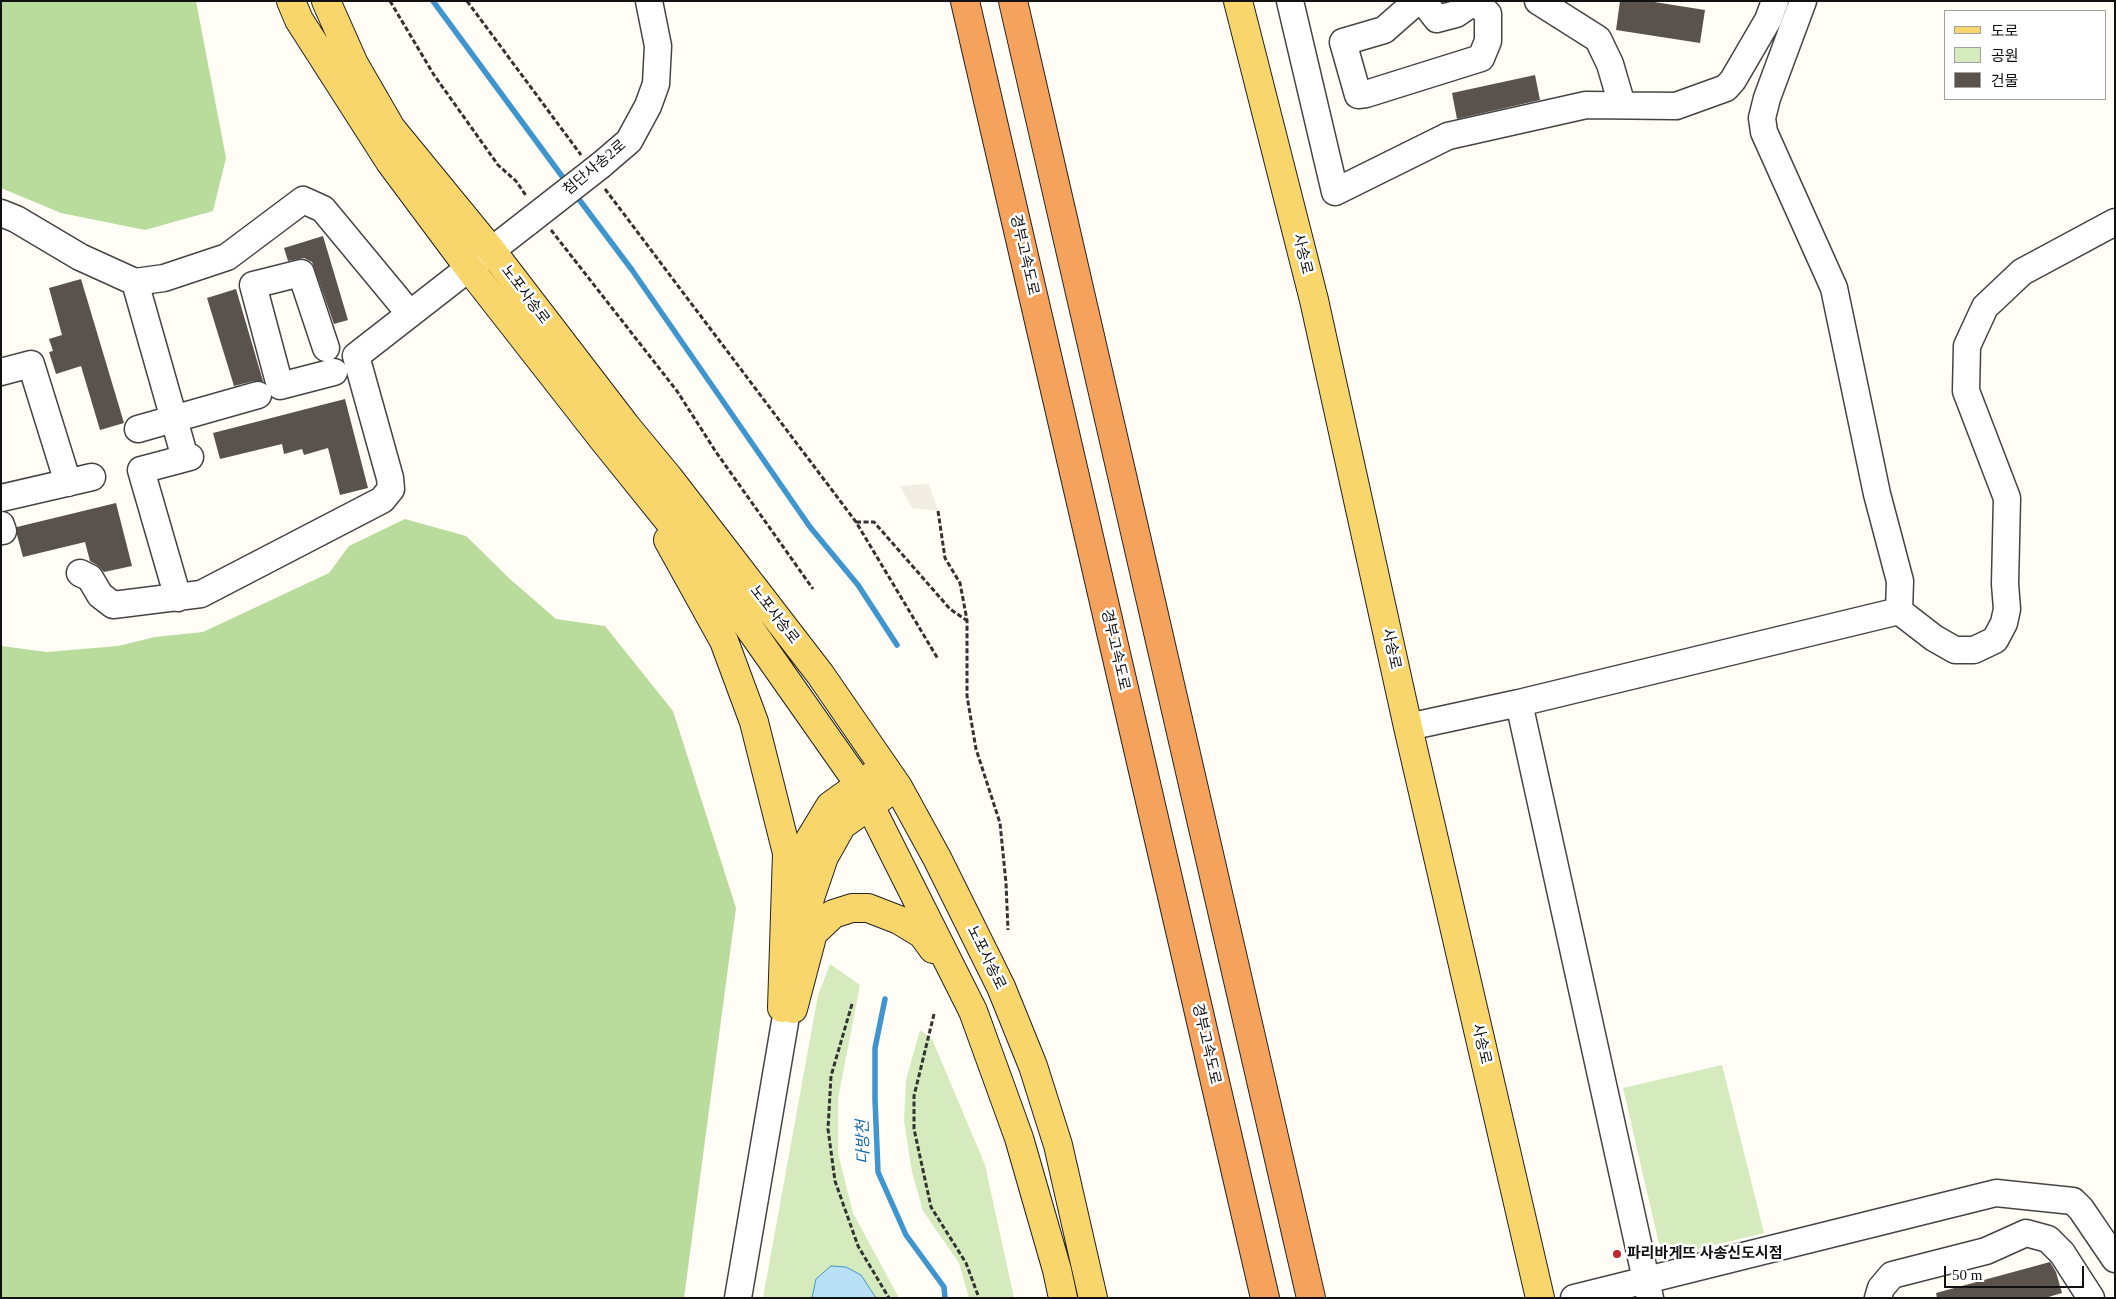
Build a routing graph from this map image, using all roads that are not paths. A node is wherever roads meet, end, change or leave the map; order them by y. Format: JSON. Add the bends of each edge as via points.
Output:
{"nodes":[{"id":1,"x":291,"y":1,"type":"edge"},
{"id":2,"x":326,"y":1,"type":"edge"},
{"id":3,"x":649,"y":1,"type":"edge"},
{"id":4,"x":965,"y":1,"type":"edge"},
{"id":5,"x":1013,"y":1,"type":"edge"},
{"id":6,"x":1238,"y":1,"type":"edge"},
{"id":7,"x":1290,"y":1,"type":"edge"},
{"id":8,"x":1417,"y":1,"type":"edge"},
{"id":9,"x":1423,"y":1,"type":"edge"},
{"id":10,"x":1475,"y":1,"type":"edge"},
{"id":11,"x":1538,"y":1,"type":"edge"},
{"id":12,"x":1775,"y":1,"type":"edge"},
{"id":13,"x":1803,"y":1,"type":"edge"},
{"id":14,"x":1622,"y":105,"type":"junction"},
{"id":15,"x":1,"y":213,"type":"edge"},
{"id":16,"x":2115,"y":222,"type":"edge"},
{"id":17,"x":491,"y":250,"type":"junction"},
{"id":18,"x":469,"y":268,"type":"junction"},
{"id":19,"x":135,"y":282,"type":"junction"},
{"id":20,"x":410,"y":314,"type":"junction"},
{"id":21,"x":356,"y":356,"type":"junction"},
{"id":22,"x":1,"y":372,"type":"edge"},
{"id":23,"x":363,"y":382,"type":"junction"},
{"id":24,"x":258,"y":394,"type":"dead end"},
{"id":25,"x":174,"y":418,"type":"junction"},
{"id":26,"x":138,"y":429,"type":"dead end"},
{"id":27,"x":631,"y":474,"type":"junction"},
{"id":28,"x":1,"y":498,"type":"edge"},
{"id":29,"x":80,"y":573,"type":"dead end"},
{"id":30,"x":178,"y":598,"type":"junction"},
{"id":31,"x":1899,"y":611,"type":"junction"},
{"id":32,"x":1519,"y":703,"type":"junction"},
{"id":33,"x":1408,"y":727,"type":"junction"},
{"id":34,"x":891,"y":777,"type":"junction"},
{"id":35,"x":865,"y":794,"type":"junction"},
{"id":36,"x":964,"y":995,"type":"junction"},
{"id":37,"x":786,"y":1013,"type":"junction"},
{"id":38,"x":2115,"y":1259,"type":"edge"},
{"id":39,"x":1648,"y":1289,"type":"edge"},
{"id":40,"x":738,"y":1298,"type":"edge"},
{"id":41,"x":1063,"y":1298,"type":"edge"},
{"id":42,"x":1093,"y":1298,"type":"edge"},
{"id":43,"x":1265,"y":1298,"type":"edge"},
{"id":44,"x":1311,"y":1298,"type":"edge"},
{"id":45,"x":1540,"y":1298,"type":"edge"},
{"id":46,"x":1574,"y":1298,"type":"edge"},
{"id":47,"x":1878,"y":1298,"type":"edge"},
{"id":48,"x":2091,"y":1298,"type":"edge"}],
"edges":[{"from":1,"to":18,"type":"main road","name":"노포사송로","via":[[299,20],[385,155]]},
{"from":2,"to":17,"type":"main road","name":"노포사송로","via":[[354,64],[391,128]]},
{"from":3,"to":17,"type":"street","name":"첨단사송2로","bridge":true,"via":[[658,46],[656,84],[648,106],[628,141],[537,218]]},
{"from":4,"to":43,"type":"highway","name":"경부고속도로"},
{"from":5,"to":44,"type":"highway"},
{"from":6,"to":33,"type":"main road","name":"사송로","via":[[1314,300]]},
{"from":7,"to":14,"type":"street","via":[[1334,192],[1448,136],[1586,105]]},
{"from":8,"to":10,"type":"street","via":[[1384,30],[1343,42],[1358,95],[1481,58],[1488,41],[1488,14]]},
{"from":9,"to":10,"type":"street","via":[[1437,19],[1456,14]]},
{"from":11,"to":14,"type":"street","via":[[1598,39],[1610,64]]},
{"from":12,"to":14,"type":"street","via":[[1768,20],[1726,88],[1676,106]]},
{"from":13,"to":31,"type":"street","via":[[1767,98],[1762,118],[1764,132],[1834,288],[1877,494],[1900,581]]},
{"from":15,"to":19,"type":"street","via":[[80,257]]},
{"from":16,"to":31,"type":"street","via":[[2022,272],[1985,307],[1967,346],[1966,391],[2007,498],[2007,609],[1995,640],[1974,650],[1955,650]]},
{"from":17,"to":18,"type":"street","name":"첨단사송2로"},
{"from":17,"to":34,"type":"main road","name":"노포사송로","via":[[820,674]]},
{"from":18,"to":20,"type":"street","name":"첨단사송2로"},
{"from":18,"to":27,"type":"main road","name":"노포사송로"},
{"from":19,"to":20,"type":"street","via":[[164,278],[227,257],[304,200],[323,209]]},
{"from":19,"to":25,"type":"street"},
{"from":20,"to":21,"type":"street","name":"첨단사송2로"},
{"from":21,"to":23,"type":"street"},
{"from":21,"to":23,"type":"street","via":[[340,342],[330,343],[330,360]]},
{"from":22,"to":28,"type":"street","via":[[31,364],[80,480]]},
{"from":23,"to":30,"type":"street","via":[[390,478],[391,489],[382,500],[201,594]]},
{"from":24,"to":25,"type":"street"},
{"from":25,"to":26,"type":"street"},
{"from":25,"to":30,"type":"street","via":[[188,458],[141,470]]},
{"from":27,"to":35,"type":"main road","name":"노포사송로","via":[[710,572]]},
{"from":27,"to":37,"type":"main road","via":[[724,641],[754,722],[787,853]]},
{"from":29,"to":30,"type":"street","via":[[90,578],[100,595],[113,605]]},
{"from":31,"to":32,"type":"street"},
{"from":32,"to":33,"type":"street"},
{"from":32,"to":39,"type":"street"},
{"from":33,"to":45,"type":"main road","name":"사송로"},
{"from":34,"to":35,"type":"main road"},
{"from":34,"to":42,"type":"main road","name":"노포사송로","via":[[938,858],[996,978],[1033,1066],[1058,1145]]},
{"from":35,"to":36,"type":"main road","name":"노포사송로"},
{"from":35,"to":37,"type":"main road","via":[[830,806],[810,839],[795,880]]},
{"from":36,"to":37,"type":"main road","via":[[922,934],[899,920],[868,908],[852,908],[833,914],[813,933]]},
{"from":36,"to":41,"type":"main road","name":"노포사송로","via":[[973,1011],[1019,1138]]},
{"from":37,"to":40,"type":"street"},
{"from":38,"to":39,"type":"street","via":[[2073,1201],[1996,1193]]},
{"from":39,"to":46,"type":"street"},
{"from":47,"to":48,"type":"street","via":[[1881,1288],[1892,1275],[1986,1251],[2026,1233],[2048,1239],[2062,1253]]}]}
